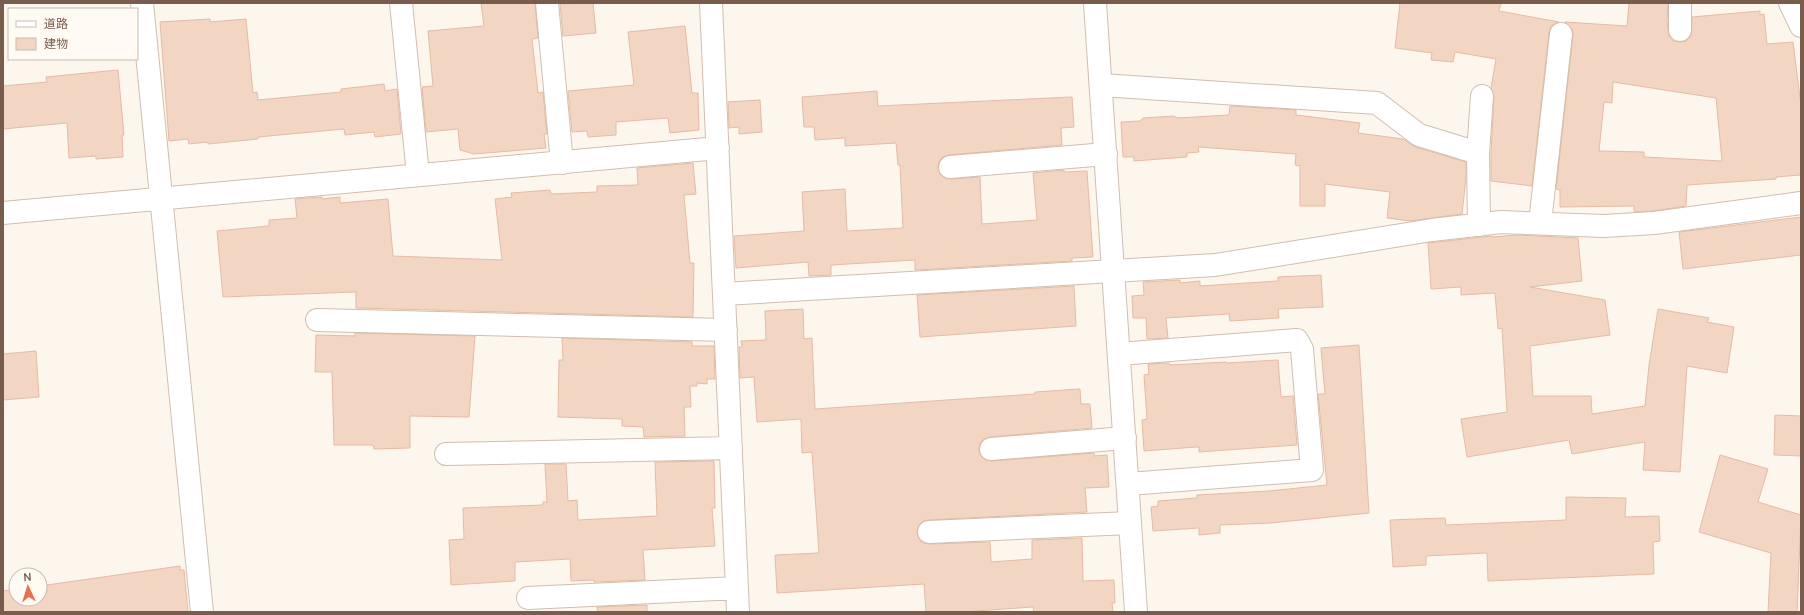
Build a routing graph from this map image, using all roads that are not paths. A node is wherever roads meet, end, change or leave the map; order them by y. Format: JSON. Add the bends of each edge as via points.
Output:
{"nodes":[{"id":1,"x":142,"y":3,"type":"edge"},
{"id":2,"x":401,"y":3,"type":"edge"},
{"id":3,"x":547,"y":3,"type":"edge"},
{"id":4,"x":711,"y":3,"type":"edge"},
{"id":5,"x":1095,"y":3,"type":"edge"},
{"id":6,"x":1680,"y":3,"type":"edge"},
{"id":7,"x":1790,"y":3,"type":"edge"},
{"id":8,"x":1801,"y":26,"type":"edge"},
{"id":9,"x":1680,"y":30,"type":"dead end"},
{"id":10,"x":1561,"y":34,"type":"dead end"},
{"id":11,"x":1101,"y":85,"type":"junction"},
{"id":12,"x":1482,"y":96,"type":"dead end"},
{"id":13,"x":718,"y":148,"type":"junction"},
{"id":14,"x":1478,"y":153,"type":"junction"},
{"id":15,"x":1106,"y":154,"type":"junction"},
{"id":16,"x":562,"y":163,"type":"junction"},
{"id":17,"x":950,"y":167,"type":"dead end"},
{"id":18,"x":418,"y":175,"type":"junction"},
{"id":19,"x":162,"y":198,"type":"junction"},
{"id":20,"x":1801,"y":203,"type":"edge"},
{"id":21,"x":3,"y":213,"type":"edge"},
{"id":22,"x":1540,"y":223,"type":"junction"},
{"id":23,"x":1479,"y":225,"type":"junction"},
{"id":24,"x":1113,"y":270,"type":"junction"},
{"id":25,"x":724,"y":294,"type":"junction"},
{"id":26,"x":317,"y":320,"type":"dead end"},
{"id":27,"x":726,"y":330,"type":"junction"},
{"id":28,"x":1119,"y":354,"type":"junction"},
{"id":29,"x":1125,"y":438,"type":"junction"},
{"id":30,"x":731,"y":448,"type":"junction"},
{"id":31,"x":991,"y":448,"type":"dead end"},
{"id":32,"x":446,"y":454,"type":"dead end"},
{"id":33,"x":1128,"y":484,"type":"junction"},
{"id":34,"x":1130,"y":523,"type":"junction"},
{"id":35,"x":929,"y":532,"type":"dead end"},
{"id":36,"x":737,"y":588,"type":"junction"},
{"id":37,"x":528,"y":598,"type":"dead end"},
{"id":38,"x":202,"y":612,"type":"edge"},
{"id":39,"x":738,"y":612,"type":"edge"},
{"id":40,"x":1136,"y":612,"type":"edge"}],
"edges":[{"from":1,"to":19,"type":"street"},
{"from":2,"to":18,"type":"street"},
{"from":3,"to":16,"type":"street"},
{"from":4,"to":13,"type":"street"},
{"from":5,"to":11,"type":"street"},
{"from":6,"to":9,"type":"street"},
{"from":7,"to":8,"type":"street"},
{"from":10,"to":22,"type":"street"},
{"from":11,"to":14,"type":"street","via":[[1377,103],[1419,135]]},
{"from":11,"to":15,"type":"street"},
{"from":12,"to":14,"type":"street"},
{"from":13,"to":16,"type":"street"},
{"from":13,"to":25,"type":"street"},
{"from":14,"to":23,"type":"street"},
{"from":15,"to":17,"type":"street"},
{"from":15,"to":24,"type":"street"},
{"from":16,"to":18,"type":"street"},
{"from":18,"to":19,"type":"street"},
{"from":19,"to":21,"type":"street"},
{"from":19,"to":38,"type":"street"},
{"from":20,"to":22,"type":"street","via":[[1654,223],[1604,226]]},
{"from":22,"to":23,"type":"street","via":[[1501,222]]},
{"from":23,"to":24,"type":"street","via":[[1432,230],[1215,265]]},
{"from":24,"to":25,"type":"street"},
{"from":24,"to":28,"type":"street"},
{"from":25,"to":27,"type":"street"},
{"from":26,"to":27,"type":"street"},
{"from":27,"to":30,"type":"street"},
{"from":28,"to":29,"type":"street"},
{"from":28,"to":33,"type":"street","via":[[1297,340],[1302,349],[1312,470]]},
{"from":29,"to":31,"type":"street"},
{"from":29,"to":33,"type":"street"},
{"from":30,"to":32,"type":"street"},
{"from":30,"to":36,"type":"street"},
{"from":33,"to":34,"type":"street"},
{"from":34,"to":35,"type":"street"},
{"from":34,"to":40,"type":"street"},
{"from":36,"to":37,"type":"street"},
{"from":36,"to":39,"type":"street"}]}
